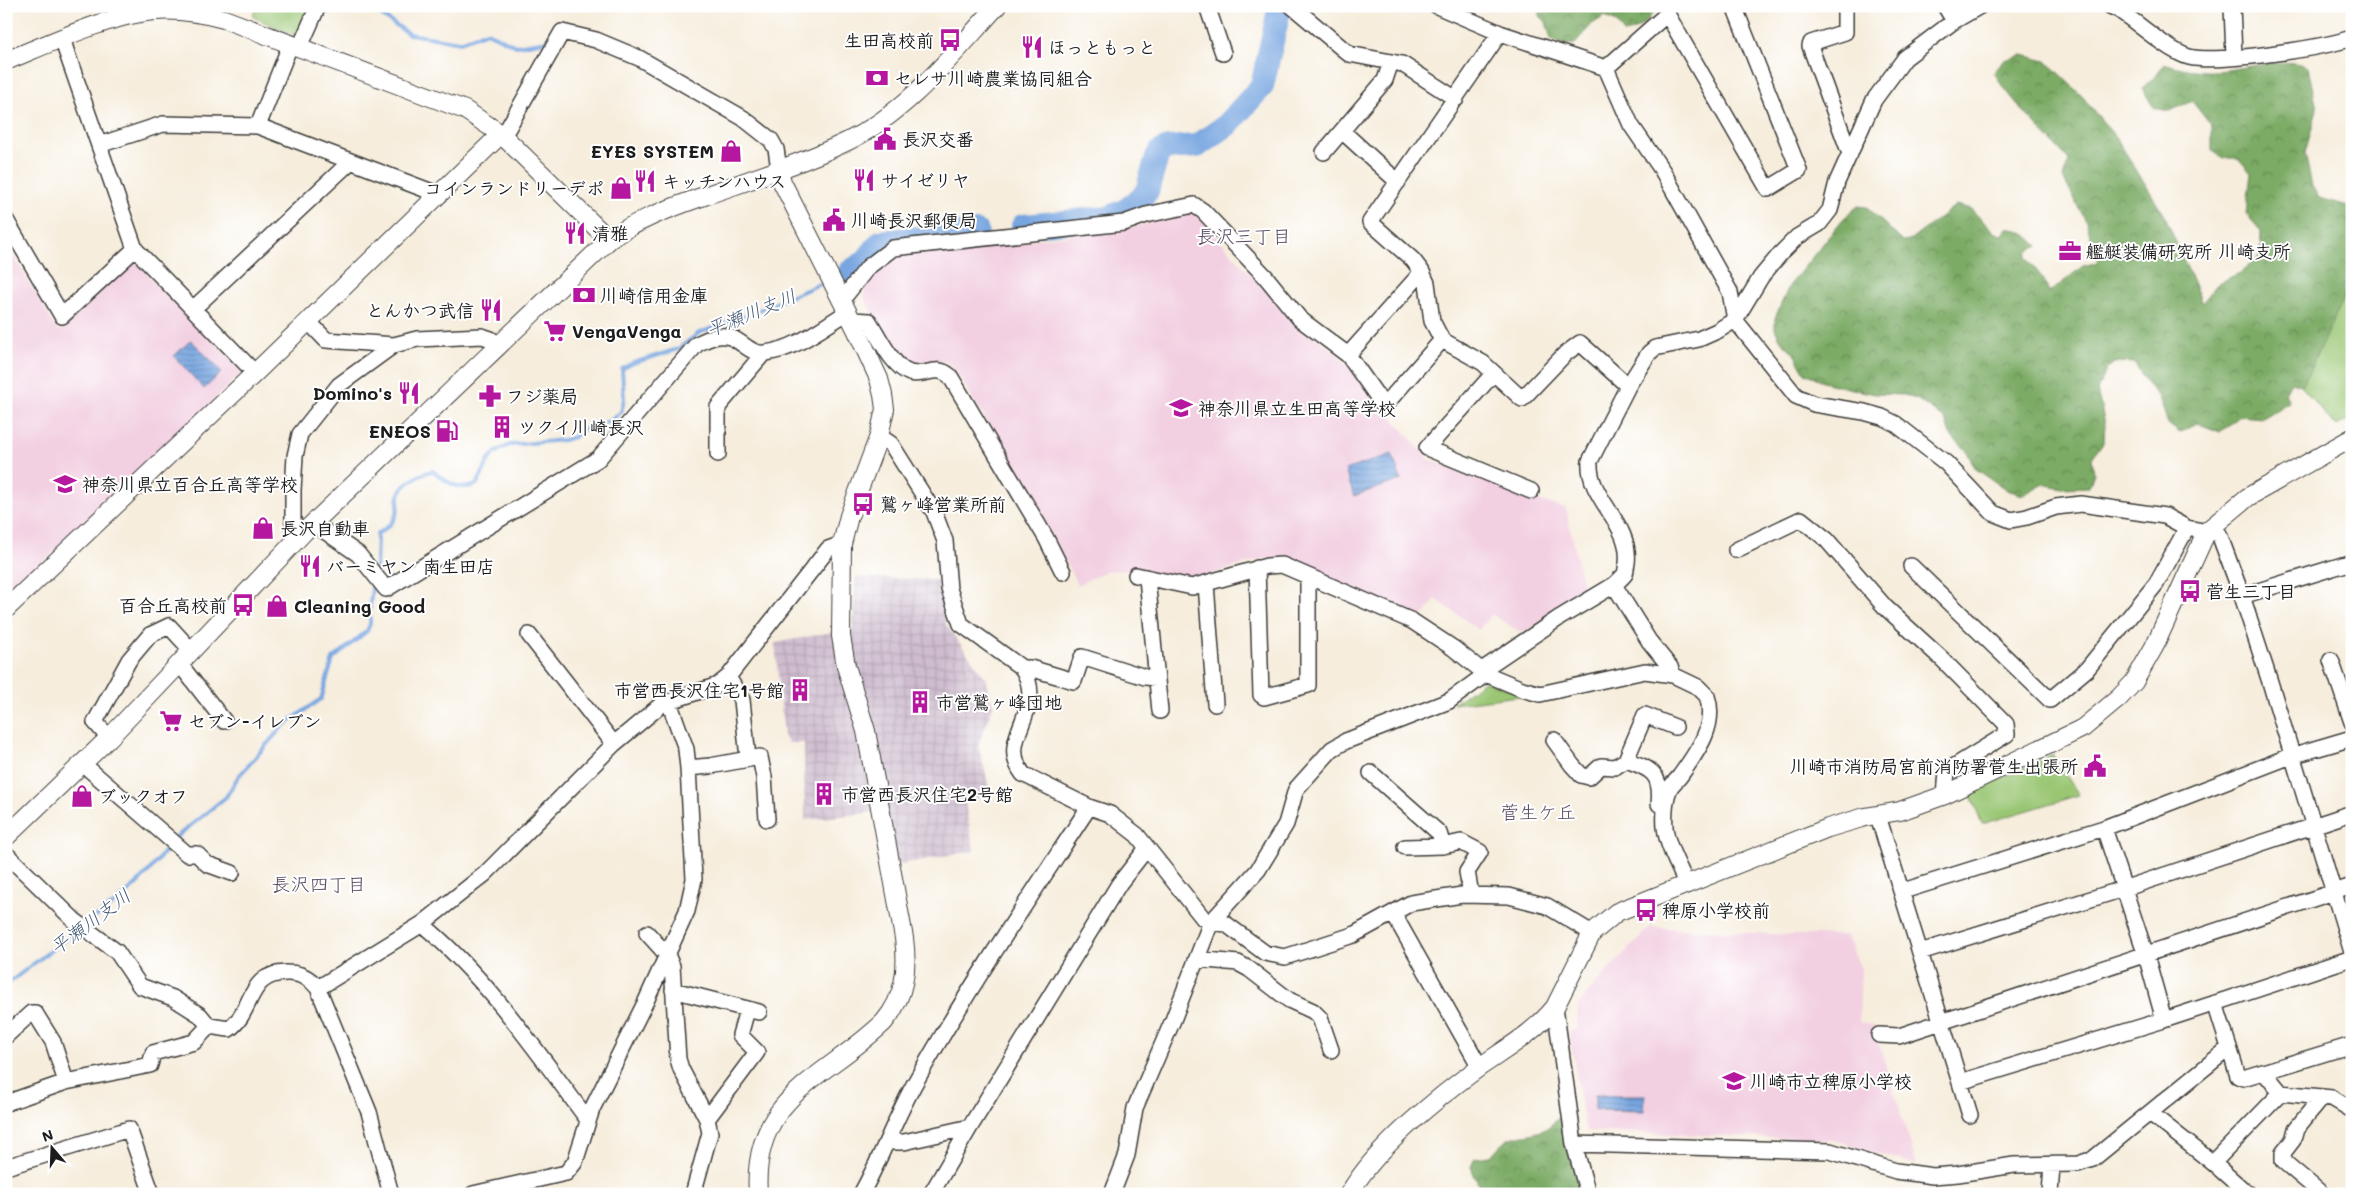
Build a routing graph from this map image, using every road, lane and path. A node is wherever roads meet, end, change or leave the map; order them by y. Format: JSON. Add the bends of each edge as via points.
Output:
{"nodes":[{"id":1,"x":318,"y":6,"type":"edge"},
{"id":2,"x":997,"y":6,"type":"edge"},
{"id":3,"x":1207,"y":6,"type":"edge"},
{"id":4,"x":1292,"y":6,"type":"edge"},
{"id":5,"x":1437,"y":6,"type":"edge"},
{"id":6,"x":1734,"y":6,"type":"edge"},
{"id":7,"x":1845,"y":6,"type":"edge"},
{"id":8,"x":1945,"y":6,"type":"edge"},
{"id":9,"x":1980,"y":6,"type":"edge"},
{"id":10,"x":2110,"y":6,"type":"edge"},
{"id":11,"x":2232,"y":6,"type":"edge"},
{"id":12,"x":196,"y":9,"type":"edge"},
{"id":13,"x":1668,"y":10,"type":"edge"},
{"id":14,"x":1954,"y":21,"type":"junction"},
{"id":15,"x":1500,"y":33,"type":"junction"},
{"id":16,"x":2352,"y":38,"type":"edge"},
{"id":17,"x":62,"y":39,"type":"junction"},
{"id":18,"x":296,"y":45,"type":"junction"},
{"id":19,"x":1223,"y":53,"type":"dead end"},
{"id":20,"x":2234,"y":58,"type":"junction"},
{"id":21,"x":6,"y":61,"type":"edge"},
{"id":22,"x":1391,"y":62,"type":"junction"},
{"id":23,"x":1606,"y":68,"type":"junction"},
{"id":24,"x":1456,"y":99,"type":"junction"},
{"id":25,"x":258,"y":126,"type":"junction"},
{"id":26,"x":1342,"y":131,"type":"junction"},
{"id":27,"x":501,"y":134,"type":"junction"},
{"id":28,"x":99,"y":145,"type":"junction"},
{"id":29,"x":1324,"y":152,"type":"dead end"},
{"id":30,"x":1850,"y":154,"type":"junction"},
{"id":31,"x":350,"y":162,"type":"junction"},
{"id":32,"x":779,"y":170,"type":"junction"},
{"id":33,"x":1398,"y":182,"type":"junction"},
{"id":34,"x":440,"y":195,"type":"junction"},
{"id":35,"x":6,"y":220,"type":"edge"},
{"id":36,"x":609,"y":240,"type":"junction"},
{"id":37,"x":135,"y":249,"type":"junction"},
{"id":38,"x":1422,"y":272,"type":"junction"},
{"id":39,"x":845,"y":306,"type":"junction"},
{"id":40,"x":194,"y":308,"type":"junction"},
{"id":41,"x":1735,"y":320,"type":"junction"},
{"id":42,"x":308,"y":321,"type":"junction"},
{"id":43,"x":1442,"y":340,"type":"junction"},
{"id":44,"x":394,"y":345,"type":"junction"},
{"id":45,"x":498,"y":348,"type":"junction"},
{"id":46,"x":763,"y":354,"type":"junction"},
{"id":47,"x":1348,"y":355,"type":"junction"},
{"id":48,"x":255,"y":373,"type":"junction"},
{"id":49,"x":1494,"y":373,"type":"junction"},
{"id":50,"x":1628,"y":386,"type":"junction"},
{"id":51,"x":879,"y":436,"type":"junction"},
{"id":52,"x":2352,"y":438,"type":"edge"},
{"id":53,"x":718,"y":454,"type":"dead end"},
{"id":54,"x":1531,"y":492,"type":"dead end"},
{"id":55,"x":313,"y":523,"type":"junction"},
{"id":56,"x":2187,"y":528,"type":"junction"},
{"id":57,"x":2207,"y":531,"type":"junction"},
{"id":58,"x":298,"y":538,"type":"junction"},
{"id":59,"x":842,"y":544,"type":"junction"},
{"id":60,"x":1736,"y":550,"type":"dead end"},
{"id":61,"x":2352,"y":562,"type":"edge"},
{"id":62,"x":1911,"y":566,"type":"dead end"},
{"id":63,"x":1257,"y":568,"type":"junction"},
{"id":64,"x":1063,"y":572,"type":"dead end"},
{"id":65,"x":1308,"y":577,"type":"junction"},
{"id":66,"x":1206,"y":584,"type":"junction"},
{"id":67,"x":1614,"y":586,"type":"junction"},
{"id":68,"x":2242,"y":596,"type":"junction"},
{"id":69,"x":6,"y":609,"type":"edge"},
{"id":70,"x":528,"y":635,"type":"dead end"},
{"id":71,"x":192,"y":651,"type":"junction"},
{"id":72,"x":2330,"y":660,"type":"dead end"},
{"id":73,"x":178,"y":666,"type":"junction"},
{"id":74,"x":1022,"y":668,"type":"junction"},
{"id":75,"x":1484,"y":672,"type":"junction"},
{"id":76,"x":1672,"y":675,"type":"junction"},
{"id":77,"x":728,"y":677,"type":"junction"},
{"id":78,"x":1156,"y":678,"type":"junction"},
{"id":79,"x":669,"y":702,"type":"junction"},
{"id":80,"x":1215,"y":704,"type":"dead end"},
{"id":81,"x":1160,"y":711,"type":"dead end"},
{"id":82,"x":224,"y":721,"type":"dead end"},
{"id":83,"x":2352,"y":722,"type":"edge"},
{"id":84,"x":1675,"y":727,"type":"dead end"},
{"id":85,"x":109,"y":738,"type":"junction"},
{"id":86,"x":2352,"y":738,"type":"edge"},
{"id":87,"x":1554,"y":740,"type":"dead end"},
{"id":88,"x":614,"y":744,"type":"junction"},
{"id":89,"x":2291,"y":756,"type":"junction"},
{"id":90,"x":748,"y":758,"type":"junction"},
{"id":91,"x":1626,"y":760,"type":"junction"},
{"id":92,"x":83,"y":764,"type":"junction"},
{"id":93,"x":688,"y":768,"type":"junction"},
{"id":94,"x":1371,"y":773,"type":"dead end"},
{"id":95,"x":1945,"y":795,"type":"junction"},
{"id":96,"x":1089,"y":807,"type":"junction"},
{"id":97,"x":1666,"y":812,"type":"junction"},
{"id":98,"x":2352,"y":813,"type":"edge"},
{"id":99,"x":1878,"y":816,"type":"junction"},
{"id":100,"x":767,"y":819,"type":"dead end"},
{"id":101,"x":2313,"y":825,"type":"junction"},
{"id":102,"x":2104,"y":828,"type":"junction"},
{"id":103,"x":6,"y":837,"type":"edge"},
{"id":104,"x":1443,"y":846,"type":"junction"},
{"id":105,"x":1405,"y":847,"type":"dead end"},
{"id":106,"x":1147,"y":848,"type":"junction"},
{"id":107,"x":6,"y":854,"type":"edge"},
{"id":108,"x":232,"y":873,"type":"dead end"},
{"id":109,"x":1687,"y":885,"type":"junction"},
{"id":110,"x":2352,"y":886,"type":"edge"},
{"id":111,"x":2123,"y":889,"type":"junction"},
{"id":112,"x":1903,"y":891,"type":"junction"},
{"id":113,"x":2333,"y":892,"type":"junction"},
{"id":114,"x":1471,"y":894,"type":"junction"},
{"id":115,"x":1393,"y":913,"type":"junction"},
{"id":116,"x":1211,"y":922,"type":"junction"},
{"id":117,"x":422,"y":924,"type":"junction"},
{"id":118,"x":647,"y":933,"type":"dead end"},
{"id":119,"x":1592,"y":933,"type":"junction"},
{"id":120,"x":1920,"y":952,"type":"junction"},
{"id":121,"x":2352,"y":952,"type":"edge"},
{"id":122,"x":667,"y":955,"type":"junction"},
{"id":123,"x":2146,"y":955,"type":"junction"},
{"id":124,"x":2352,"y":958,"type":"edge"},
{"id":125,"x":1198,"y":959,"type":"junction"},
{"id":126,"x":318,"y":988,"type":"junction"},
{"id":127,"x":673,"y":990,"type":"junction"},
{"id":128,"x":2215,"y":1003,"type":"junction"},
{"id":129,"x":1555,"y":1007,"type":"junction"},
{"id":130,"x":2164,"y":1020,"type":"junction"},
{"id":131,"x":1942,"y":1021,"type":"junction"},
{"id":132,"x":209,"y":1026,"type":"junction"},
{"id":133,"x":1879,"y":1035,"type":"dead end"},
{"id":134,"x":6,"y":1036,"type":"edge"},
{"id":135,"x":2352,"y":1045,"type":"edge"},
{"id":136,"x":2229,"y":1048,"type":"junction"},
{"id":137,"x":1330,"y":1050,"type":"dead end"},
{"id":138,"x":1480,"y":1067,"type":"junction"},
{"id":139,"x":2264,"y":1072,"type":"junction"},
{"id":140,"x":66,"y":1082,"type":"junction"},
{"id":141,"x":1960,"y":1082,"type":"junction"},
{"id":142,"x":2281,"y":1093,"type":"junction"},
{"id":143,"x":2321,"y":1098,"type":"junction"},
{"id":144,"x":6,"y":1103,"type":"edge"},
{"id":145,"x":2352,"y":1110,"type":"edge"},
{"id":146,"x":2150,"y":1113,"type":"junction"},
{"id":147,"x":1970,"y":1115,"type":"dead end"},
{"id":148,"x":588,"y":1120,"type":"junction"},
{"id":149,"x":707,"y":1120,"type":"junction"},
{"id":150,"x":970,"y":1126,"type":"junction"},
{"id":151,"x":887,"y":1142,"type":"junction"},
{"id":152,"x":1574,"y":1144,"type":"junction"},
{"id":153,"x":2213,"y":1163,"type":"junction"},
{"id":154,"x":2052,"y":1165,"type":"junction"},
{"id":155,"x":6,"y":1167,"type":"edge"},
{"id":156,"x":152,"y":1194,"type":"edge"},
{"id":157,"x":391,"y":1194,"type":"edge"},
{"id":158,"x":473,"y":1194,"type":"edge"},
{"id":159,"x":693,"y":1194,"type":"edge"},
{"id":160,"x":758,"y":1194,"type":"edge"},
{"id":161,"x":861,"y":1194,"type":"edge"},
{"id":162,"x":931,"y":1194,"type":"edge"},
{"id":163,"x":1112,"y":1194,"type":"edge"},
{"id":164,"x":1349,"y":1194,"type":"edge"},
{"id":165,"x":1588,"y":1194,"type":"edge"},
{"id":166,"x":2050,"y":1194,"type":"edge"},
{"id":167,"x":2248,"y":1194,"type":"edge"},
{"id":168,"x":2322,"y":1194,"type":"edge"}],
"edges":[{"from":1,"to":18,"type":"street"},
{"from":2,"to":32,"type":"street","via":[[896,110],[846,142]]},
{"from":3,"to":19,"type":"street"},
{"from":4,"to":22,"type":"street","via":[[1349,54]]},
{"from":5,"to":15,"type":"street"},
{"from":6,"to":13,"type":"street","via":[[1799,170],[1768,189]]},
{"from":7,"to":30,"type":"street","via":[[1845,32],[1810,46]]},
{"from":8,"to":14,"type":"street"},
{"from":9,"to":14,"type":"street"},
{"from":10,"to":20,"type":"street","via":[[2190,57]]},
{"from":11,"to":20,"type":"street"},
{"from":12,"to":17,"type":"street","via":[[127,16]]},
{"from":12,"to":18,"type":"street"},
{"from":13,"to":23,"type":"street"},
{"from":14,"to":30,"type":"street","via":[[1905,58],[1874,100]]},
{"from":15,"to":23,"type":"street"},
{"from":15,"to":24,"type":"street"},
{"from":16,"to":20,"type":"street"},
{"from":17,"to":21,"type":"street"},
{"from":17,"to":28,"type":"street"},
{"from":18,"to":25,"type":"street"},
{"from":18,"to":27,"type":"street","via":[[465,110]]},
{"from":22,"to":24,"type":"street","via":[[1402,64]]},
{"from":22,"to":26,"type":"street","via":[[1385,80]]},
{"from":23,"to":41,"type":"street","via":[[1631,125],[1662,170],[1730,292]]},
{"from":24,"to":33,"type":"street"},
{"from":25,"to":28,"type":"street","via":[[163,124]]},
{"from":25,"to":31,"type":"street"},
{"from":26,"to":29,"type":"street"},
{"from":26,"to":33,"type":"street"},
{"from":27,"to":32,"type":"street","via":[[508,128],[562,32],[596,40],[639,58],[743,118],[771,140],[776,149]]},
{"from":27,"to":34,"type":"street"},
{"from":27,"to":36,"type":"street"},
{"from":28,"to":37,"type":"street"},
{"from":30,"to":41,"type":"street","via":[[1837,182],[1830,210],[1819,224],[1797,237],[1781,253],[1761,277]]},
{"from":31,"to":34,"type":"street"},
{"from":31,"to":40,"type":"street"},
{"from":32,"to":36,"type":"street","via":[[632,224]]},
{"from":32,"to":39,"type":"street","via":[[782,182]]},
{"from":33,"to":38,"type":"street","via":[[1370,222]]},
{"from":34,"to":42,"type":"street"},
{"from":35,"to":37,"type":"street","via":[[62,316]]},
{"from":36,"to":45,"type":"street"},
{"from":37,"to":40,"type":"street"},
{"from":38,"to":43,"type":"street","via":[[1432,320]]},
{"from":38,"to":47,"type":"street"},
{"from":39,"to":46,"type":"street","via":[[810,338]]},
{"from":39,"to":47,"type":"street","via":[[868,267],[893,248],[1124,223],[1146,215],[1194,206],[1203,211],[1265,276],[1300,319]]},
{"from":39,"to":51,"type":"street","via":[[882,387],[885,410]]},
{"from":39,"to":64,"type":"street","via":[[869,321],[902,368],[910,373],[935,369],[950,376]]},
{"from":40,"to":48,"type":"street"},
{"from":41,"to":50,"type":"street","via":[[1699,339],[1655,348],[1648,353]]},
{"from":41,"to":56,"type":"street","via":[[1796,396],[1814,404],[1882,417],[1896,424],[1946,463],[1993,513],[2011,520],[2056,507],[2081,504],[2165,516]]},
{"from":42,"to":44,"type":"street","via":[[326,340]]},
{"from":42,"to":48,"type":"street"},
{"from":43,"to":47,"type":"street","via":[[1384,406]]},
{"from":43,"to":49,"type":"street","via":[[1483,363]]},
{"from":44,"to":45,"type":"street","via":[[418,339],[482,336]]},
{"from":44,"to":58,"type":"street","via":[[339,386],[300,434],[293,490],[293,529]]},
{"from":45,"to":55,"type":"street"},
{"from":46,"to":53,"type":"street","via":[[718,407]]},
{"from":46,"to":55,"type":"street","via":[[748,349],[729,336],[714,336],[697,344],[598,459],[386,589],[358,554]]},
{"from":48,"to":69,"type":"street"},
{"from":49,"to":50,"type":"street","via":[[1522,399],[1564,354],[1580,343]]},
{"from":49,"to":54,"type":"street","via":[[1427,448]]},
{"from":50,"to":67,"type":"street","via":[[1590,461],[1589,472],[1620,526],[1628,550],[1626,574]]},
{"from":51,"to":59,"type":"street"},
{"from":51,"to":74,"type":"street","via":[[891,444],[934,512],[945,541],[950,589],[961,624]]},
{"from":52,"to":57,"type":"street","via":[[2248,497]]},
{"from":55,"to":58,"type":"street"},
{"from":56,"to":57,"type":"street"},
{"from":56,"to":62,"type":"street","via":[[2156,584],[2087,669],[2050,700]]},
{"from":57,"to":68,"type":"street","via":[[2220,535]]},
{"from":57,"to":95,"type":"street","via":[[2154,647],[2134,682],[2119,698],[2076,732]]},
{"from":58,"to":71,"type":"street"},
{"from":59,"to":77,"type":"street","via":[[828,549]]},
{"from":59,"to":160,"type":"street","via":[[842,652],[866,731],[904,938],[905,978],[897,1003],[884,1022],[798,1090],[778,1110],[761,1146]]},
{"from":60,"to":95,"type":"street","via":[[1800,519],[1826,539],[1884,607],[1942,659],[2006,724],[2007,734],[1947,771]]},
{"from":61,"to":68,"type":"street"},
{"from":63,"to":65,"type":"street","via":[[1282,565]]},
{"from":63,"to":65,"type":"street","via":[[1261,695],[1264,697],[1308,685]]},
{"from":63,"to":66,"type":"street"},
{"from":65,"to":75,"type":"street","via":[[1412,621]]},
{"from":66,"to":78,"type":"street","via":[[1192,587],[1141,576]]},
{"from":66,"to":80,"type":"street"},
{"from":67,"to":75,"type":"street","via":[[1560,618]]},
{"from":67,"to":76,"type":"street","via":[[1670,667]]},
{"from":68,"to":89,"type":"street"},
{"from":70,"to":88,"type":"street"},
{"from":71,"to":73,"type":"street"},
{"from":71,"to":85,"type":"street","via":[[169,626],[150,635],[128,660],[94,722]]},
{"from":72,"to":83,"type":"street"},
{"from":73,"to":82,"type":"street"},
{"from":73,"to":85,"type":"street"},
{"from":74,"to":78,"type":"street","via":[[1074,681],[1082,657]]},
{"from":74,"to":96,"type":"street","via":[[1032,692],[1014,743],[1020,771]]},
{"from":75,"to":76,"type":"street","via":[[1540,694],[1645,671]]},
{"from":75,"to":116,"type":"street","via":[[1448,701],[1332,749],[1296,789],[1286,824],[1258,870]]},
{"from":76,"to":97,"type":"street","via":[[1698,687],[1707,696],[1712,715],[1701,743],[1670,789]]},
{"from":77,"to":79,"type":"street","via":[[718,685]]},
{"from":77,"to":90,"type":"street","via":[[742,700]]},
{"from":78,"to":81,"type":"street"},
{"from":79,"to":88,"type":"street","via":[[662,704]]},
{"from":79,"to":93,"type":"street","via":[[686,749]]},
{"from":84,"to":91,"type":"street","via":[[1645,715]]},
{"from":85,"to":92,"type":"street"},
{"from":86,"to":89,"type":"street"},
{"from":87,"to":91,"type":"street","via":[[1572,765],[1588,777],[1601,766],[1615,767]]},
{"from":88,"to":117,"type":"street","via":[[485,874]]},
{"from":89,"to":101,"type":"street"},
{"from":89,"to":102,"type":"street"},
{"from":90,"to":93,"type":"street"},
{"from":90,"to":100,"type":"street","via":[[760,757]]},
{"from":91,"to":97,"type":"street","via":[[1644,766],[1655,776],[1661,787],[1659,806]]},
{"from":92,"to":103,"type":"street"},
{"from":92,"to":108,"type":"street","via":[[187,854],[197,854],[207,864]]},
{"from":93,"to":122,"type":"street","via":[[694,879],[687,912]]},
{"from":94,"to":104,"type":"street","via":[[1439,833]]},
{"from":95,"to":99,"type":"street"},
{"from":96,"to":106,"type":"street","via":[[1110,814],[1137,835]]},
{"from":96,"to":151,"type":"street","via":[[916,1081]]},
{"from":97,"to":109,"type":"street","via":[[1665,828],[1669,842]]},
{"from":98,"to":101,"type":"street"},
{"from":99,"to":109,"type":"street","via":[[1828,828]]},
{"from":99,"to":112,"type":"street"},
{"from":101,"to":111,"type":"street"},
{"from":101,"to":113,"type":"street"},
{"from":102,"to":111,"type":"street"},
{"from":102,"to":112,"type":"street"},
{"from":104,"to":105,"type":"street"},
{"from":104,"to":114,"type":"street","via":[[1461,842],[1480,852],[1467,872]]},
{"from":106,"to":116,"type":"street","via":[[1203,918]]},
{"from":106,"to":150,"type":"street","via":[[1119,884]]},
{"from":107,"to":132,"type":"street","via":[[82,926],[117,952],[140,986],[173,998],[200,1015]]},
{"from":109,"to":119,"type":"street","via":[[1616,912]]},
{"from":110,"to":113,"type":"street"},
{"from":111,"to":120,"type":"street"},
{"from":111,"to":123,"type":"street"},
{"from":112,"to":120,"type":"street"},
{"from":113,"to":121,"type":"street"},
{"from":113,"to":123,"type":"street"},
{"from":114,"to":115,"type":"street","via":[[1411,903]]},
{"from":114,"to":119,"type":"street","via":[[1509,896],[1547,906]]},
{"from":115,"to":116,"type":"street","via":[[1353,935],[1285,957],[1265,954],[1226,924]]},
{"from":115,"to":138,"type":"street"},
{"from":116,"to":125,"type":"street"},
{"from":117,"to":126,"type":"street"},
{"from":117,"to":148,"type":"street","via":[[447,945],[526,1036]]},
{"from":118,"to":122,"type":"street"},
{"from":119,"to":129,"type":"street"},
{"from":120,"to":131,"type":"street"},
{"from":122,"to":127,"type":"street","via":[[672,966]]},
{"from":122,"to":148,"type":"street"},
{"from":123,"to":130,"type":"street"},
{"from":123,"to":131,"type":"street"},
{"from":124,"to":128,"type":"street"},
{"from":125,"to":137,"type":"street","via":[[1238,963],[1290,1000],[1313,1011],[1320,1018]]},
{"from":125,"to":163,"type":"street","via":[[1135,1108],[1127,1155]]},
{"from":126,"to":132,"type":"street","via":[[310,978],[296,973],[264,978],[236,1025],[222,1030]]},
{"from":126,"to":157,"type":"street","via":[[369,1112]]},
{"from":127,"to":149,"type":"street","via":[[678,1058]]},
{"from":127,"to":149,"type":"street","via":[[753,1011],[740,1035],[757,1052]]},
{"from":128,"to":130,"type":"street"},
{"from":128,"to":136,"type":"street"},
{"from":129,"to":138,"type":"street","via":[[1530,1033]]},
{"from":129,"to":152,"type":"street"},
{"from":130,"to":141,"type":"street"},
{"from":131,"to":133,"type":"street","via":[[1899,1036]]},
{"from":131,"to":141,"type":"street"},
{"from":132,"to":140,"type":"street","via":[[194,1042],[153,1053],[150,1065]]},
{"from":134,"to":140,"type":"street","via":[[35,1013],[53,1042]]},
{"from":135,"to":139,"type":"street"},
{"from":136,"to":139,"type":"street","via":[[2238,1076],[2243,1078]]},
{"from":136,"to":146,"type":"street"},
{"from":138,"to":164,"type":"street","via":[[1438,1099],[1395,1139]]},
{"from":139,"to":142,"type":"street"},
{"from":140,"to":144,"type":"street"},
{"from":141,"to":147,"type":"street"},
{"from":142,"to":143,"type":"street"},
{"from":142,"to":153,"type":"street"},
{"from":143,"to":145,"type":"street","via":[[2332,1098]]},
{"from":143,"to":168,"type":"street","via":[[2296,1128],[2293,1140],[2283,1153],[2283,1161]]},
{"from":146,"to":153,"type":"street"},
{"from":146,"to":154,"type":"street","via":[[2093,1159],[2078,1164]]},
{"from":148,"to":158,"type":"street","via":[[575,1162],[566,1173]]},
{"from":149,"to":159,"type":"street","via":[[710,1133]]},
{"from":150,"to":151,"type":"street","via":[[904,1142]]},
{"from":150,"to":162,"type":"street"},
{"from":151,"to":161,"type":"street"},
{"from":152,"to":154,"type":"street","via":[[1830,1151],[1896,1172],[1934,1176],[2014,1165]]},
{"from":152,"to":165,"type":"street"},
{"from":153,"to":167,"type":"street"},
{"from":154,"to":166,"type":"street"},
{"from":155,"to":156,"type":"street","via":[[129,1129]]}]}
